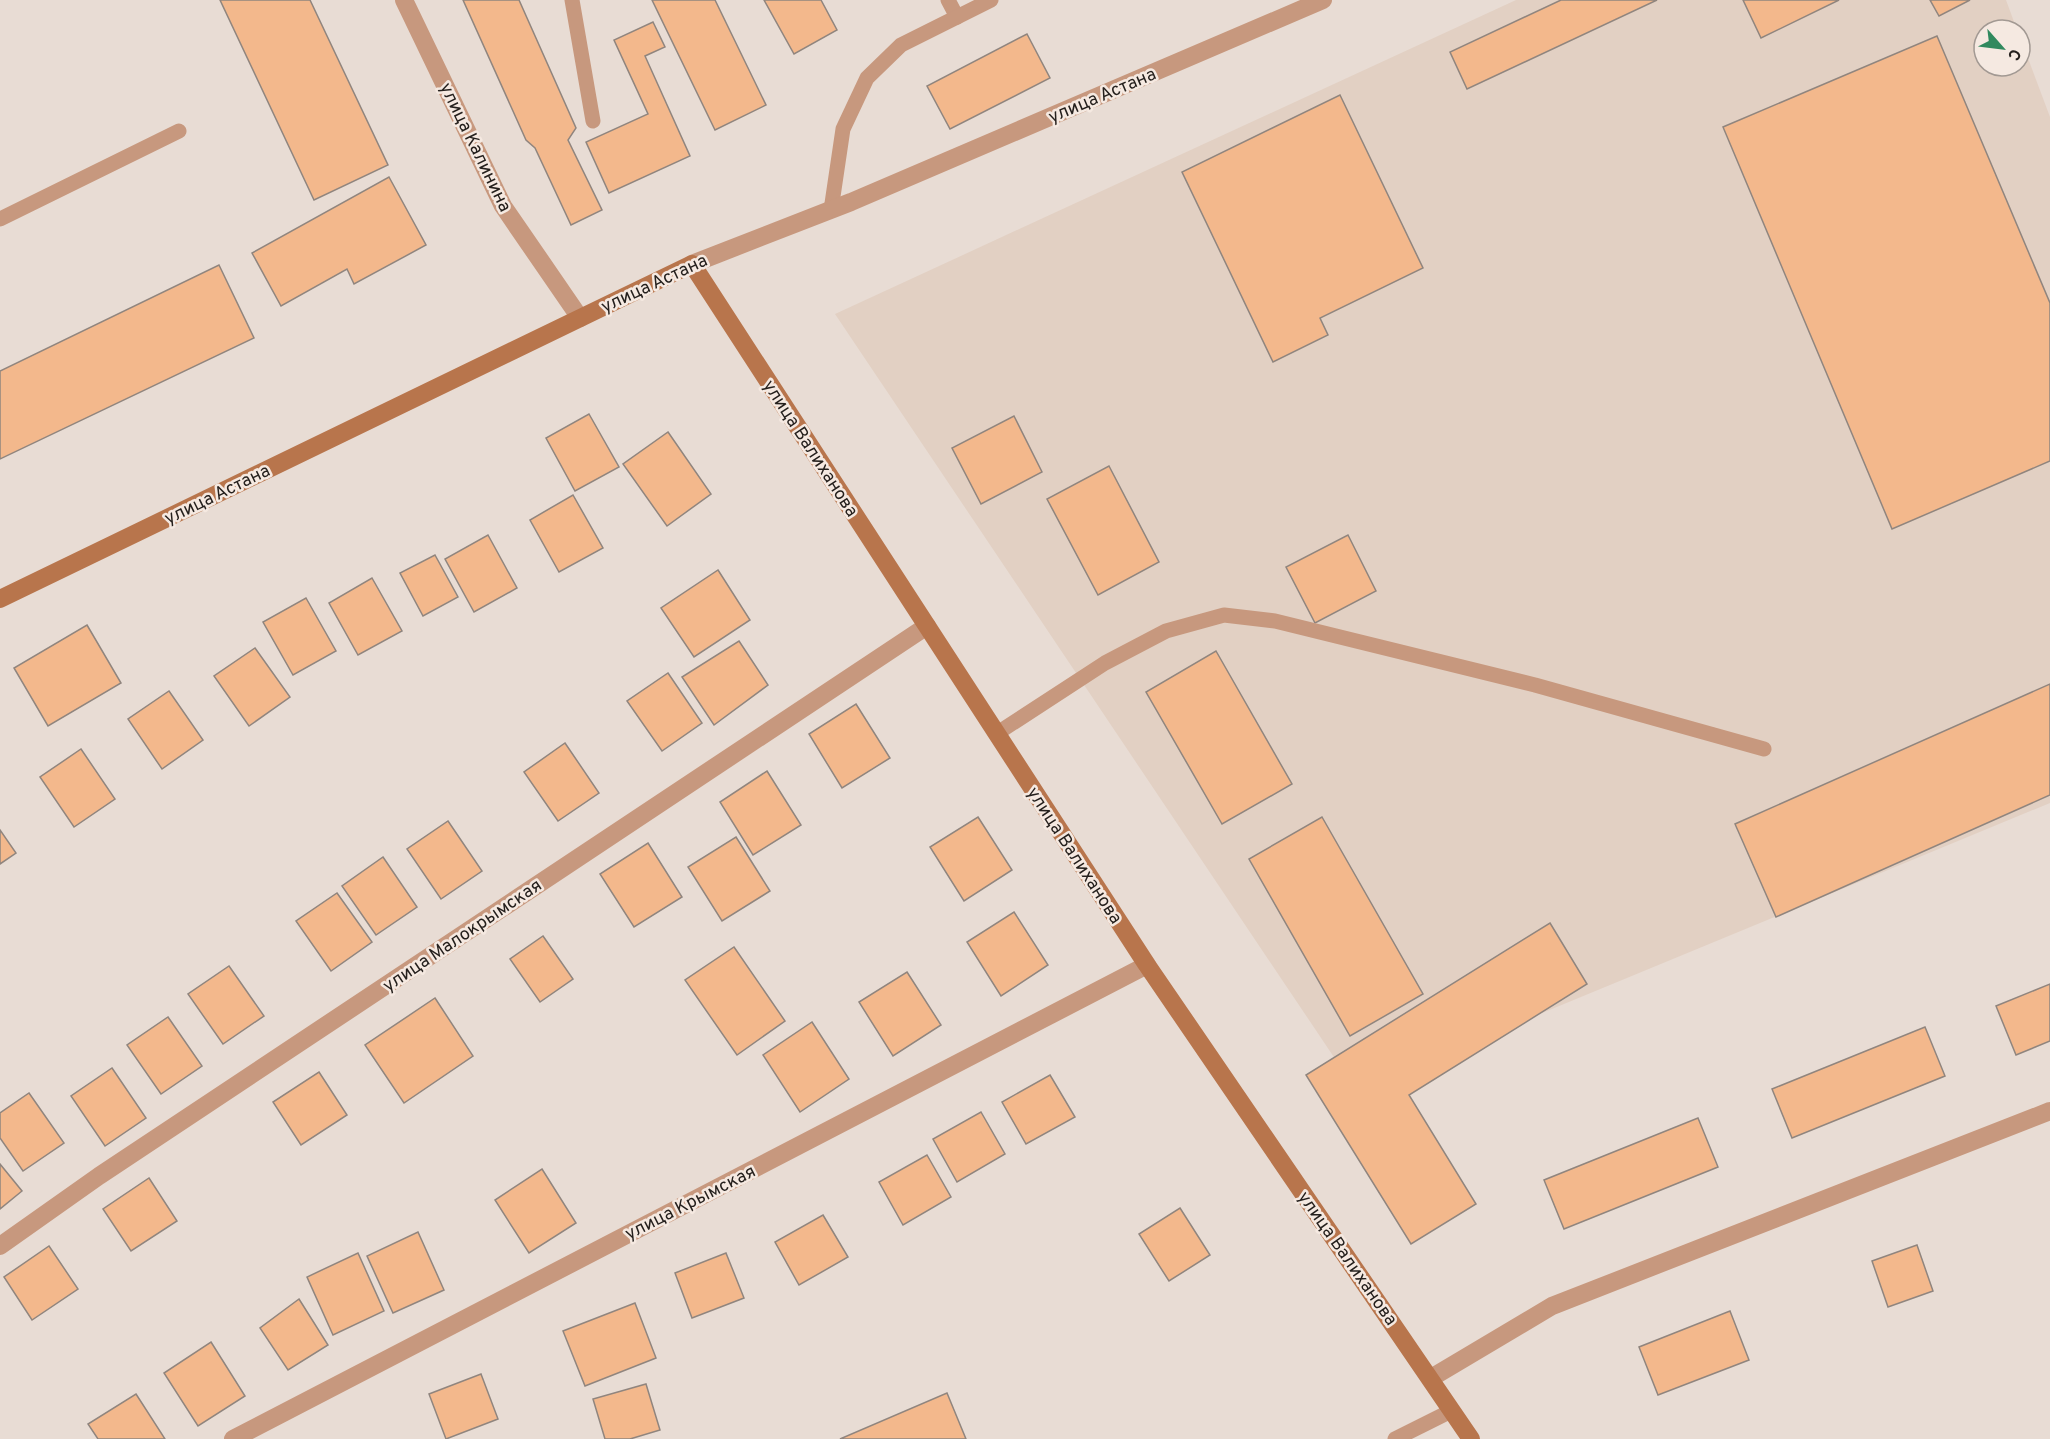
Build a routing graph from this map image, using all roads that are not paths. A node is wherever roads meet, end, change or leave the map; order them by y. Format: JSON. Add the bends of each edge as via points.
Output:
{"nodes":[{"id":1,"x":404,"y":0,"type":"edge"},
{"id":2,"x":572,"y":0,"type":"edge"},
{"id":3,"x":948,"y":0,"type":"edge"},
{"id":4,"x":992,"y":0,"type":"edge"},
{"id":5,"x":1323,"y":0,"type":"edge"},
{"id":6,"x":957,"y":17,"type":"junction"},
{"id":7,"x":592,"y":121,"type":"dead end"},
{"id":8,"x":179,"y":131,"type":"dead end"},
{"id":9,"x":831,"y":210,"type":"junction"},
{"id":10,"x":0,"y":219,"type":"edge"},
{"id":11,"x":692,"y":264,"type":"junction"},
{"id":12,"x":580,"y":318,"type":"junction"},
{"id":13,"x":0,"y":599,"type":"edge"},
{"id":14,"x":927,"y":626,"type":"junction"},
{"id":15,"x":996,"y":734,"type":"junction"},
{"id":16,"x":1764,"y":748,"type":"dead end"},
{"id":17,"x":1146,"y":965,"type":"junction"},
{"id":18,"x":2050,"y":1111,"type":"edge"},
{"id":19,"x":0,"y":1246,"type":"edge"},
{"id":20,"x":1431,"y":1378,"type":"junction"},
{"id":21,"x":1451,"y":1411,"type":"junction"},
{"id":22,"x":232,"y":1439,"type":"edge"},
{"id":23,"x":1395,"y":1439,"type":"edge"},
{"id":24,"x":1471,"y":1439,"type":"edge"}],
"edges":[{"from":1,"to":12,"type":"street","name":"улица Калинина","via":[[503,206]]},
{"from":2,"to":7,"type":"lane"},
{"from":3,"to":6,"type":"lane"},
{"from":4,"to":6,"type":"lane"},
{"from":5,"to":9,"type":"street","name":"улица Астана"},
{"from":6,"to":9,"type":"lane","via":[[901,45],[867,78],[843,129]]},
{"from":8,"to":10,"type":"lane"},
{"from":9,"to":11,"type":"street","name":"улица Астана"},
{"from":11,"to":12,"type":"main road","name":"улица Астана"},
{"from":11,"to":14,"type":"main road","name":"улица Валиханова"},
{"from":12,"to":13,"type":"main road","name":"улица Астана"},
{"from":14,"to":15,"type":"main road","name":"улица Валиханова"},
{"from":14,"to":19,"type":"street","name":"улица Малокрымская"},
{"from":15,"to":16,"type":"lane","via":[[1104,663],[1166,631],[1224,615],[1275,621]]},
{"from":15,"to":17,"type":"main road","name":"улица Валиханова"},
{"from":17,"to":20,"type":"main road","name":"улица Валиханова"},
{"from":17,"to":22,"type":"street","name":"улица Крымская"},
{"from":18,"to":20,"type":"street","via":[[1552,1306]]},
{"from":20,"to":21,"type":"main road","name":"улица Валиханова"},
{"from":21,"to":23,"type":"lane"},
{"from":21,"to":24,"type":"main road","name":"улица Валиханова"}]}
